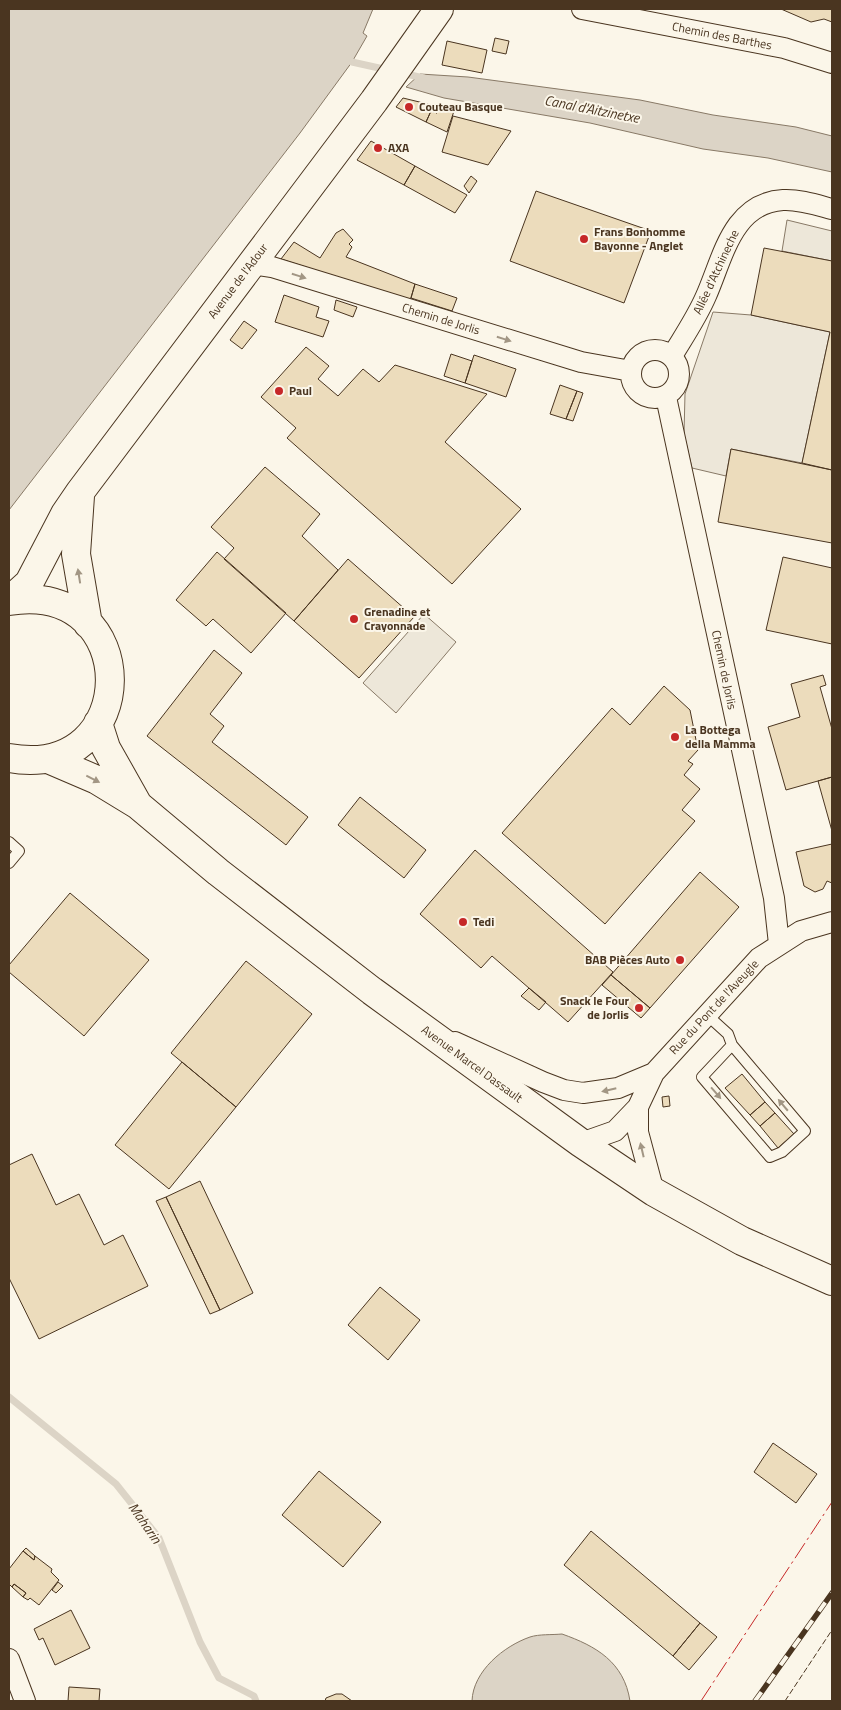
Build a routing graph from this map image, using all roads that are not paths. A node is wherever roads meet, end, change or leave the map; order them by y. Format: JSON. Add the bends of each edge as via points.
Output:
{"nodes":[{"id":1,"x":439,"y":9,"type":"edge"},
{"id":2,"x":582,"y":9,"type":"edge"},
{"id":3,"x":604,"y":11,"type":"edge"},
{"id":4,"x":832,"y":63,"type":"edge"},
{"id":5,"x":832,"y":208,"type":"edge"},
{"id":6,"x":252,"y":264,"type":"junction"},
{"id":7,"x":672,"y":356,"type":"junction"},
{"id":8,"x":631,"y":370,"type":"junction"},
{"id":9,"x":666,"y":397,"type":"junction"},
{"id":10,"x":80,"y":492,"type":"junction"},
{"id":11,"x":9,"y":601,"type":"edge"},
{"id":12,"x":88,"y":624,"type":"junction"},
{"id":13,"x":98,"y":723,"type":"junction"},
{"id":14,"x":9,"y":758,"type":"edge"},
{"id":15,"x":48,"y":759,"type":"junction"},
{"id":16,"x":138,"y":805,"type":"junction"},
{"id":17,"x":9,"y":842,"type":"edge"},
{"id":18,"x":9,"y":863,"type":"edge"},
{"id":19,"x":832,"y":922,"type":"edge"},
{"id":20,"x":779,"y":944,"type":"junction"},
{"id":21,"x":706,"y":1014,"type":"junction"},
{"id":22,"x":426,"y":1030,"type":"junction"},
{"id":23,"x":732,"y":1045,"type":"junction"},
{"id":24,"x":654,"y":1073,"type":"junction"},
{"id":25,"x":638,"y":1108,"type":"junction"},
{"id":26,"x":581,"y":1143,"type":"junction"},
{"id":27,"x":654,"y":1192,"type":"junction"},
{"id":28,"x":832,"y":1282,"type":"edge"},
{"id":29,"x":9,"y":1659,"type":"edge"},
{"id":30,"x":25,"y":1701,"type":"edge"}],
"edges":[{"from":1,"to":6,"type":"main road","name":"Avenue de l'Adour"},
{"from":2,"to":3,"type":"street","name":"Chemin des Barthes"},
{"from":3,"to":4,"type":"street","name":"Chemin des Barthes","via":[[784,48]]},
{"from":5,"to":7,"type":"street","name":"Allée d'Atchineche","via":[[782,200],[757,208],[739,222],[706,297]]},
{"from":6,"to":8,"type":"street","name":"Chemin de Jorlis","one_way":true,"via":[[272,267],[582,362]]},
{"from":6,"to":10,"type":"main road","name":"Avenue de l'Adour"},
{"from":7,"to":8,"type":"street","via":[[655,350],[647,351],[634,362]]},
{"from":7,"to":9,"type":"street","via":[[680,372],[679,382]]},
{"from":8,"to":9,"type":"street","via":[[637,391],[646,397]]},
{"from":9,"to":20,"type":"street","name":"Chemin de Jorlis","via":[[774,898]]},
{"from":10,"to":11,"type":"main road","name":"Avenue de l'Adour","via":[[29,583]]},
{"from":12,"to":10,"type":"main road","one_way":true,"via":[[76,554]]},
{"from":11,"to":12,"type":"main road","via":[[31,598],[52,602],[72,610]]},
{"from":12,"to":13,"type":"main road","via":[[109,661],[108,704]]},
{"from":13,"to":15,"type":"main road","via":[[68,752]]},
{"from":13,"to":16,"type":"main road","name":"Avenue Marcel Dassault","via":[[106,748]]},
{"from":14,"to":15,"type":"main road","via":[[28,761]]},
{"from":15,"to":16,"type":"main road","name":"Avenue Marcel Dassault","one_way":true,"via":[[97,780]]},
{"from":16,"to":22,"type":"main road","name":"Avenue Marcel Dassault","via":[[218,872]]},
{"from":17,"to":18,"type":"lane","via":[[19,851]]},
{"from":19,"to":20,"type":"street","name":"Rue du Pont de l'Aveugle","via":[[802,931]]},
{"from":20,"to":21,"type":"street","name":"Rue du Pont de l'Aveugle","via":[[743,973]]},
{"from":21,"to":23,"type":"lane","via":[[728,1034]]},
{"from":21,"to":24,"type":"street","name":"Rue du Pont de l'Aveugle"},
{"from":24,"to":22,"type":"street","name":"Rue du Pont de l'Aveugle","one_way":true,"via":[[601,1092],[573,1092]]},
{"from":22,"to":26,"type":"main road","name":"Avenue Marcel Dassault"},
{"from":23,"to":23,"type":"lane","one_way":true,"via":[[702,1077],[770,1157],[782,1152],[805,1131]]},
{"from":24,"to":25,"type":"street","name":"Rue du Pont de l'Aveugle"},
{"from":25,"to":26,"type":"street","via":[[615,1131]]},
{"from":27,"to":25,"type":"street","name":"Rue du Pont de l'Aveugle","one_way":true,"via":[[638,1132]]},
{"from":26,"to":27,"type":"main road","name":"Avenue Marcel Dassault"},
{"from":27,"to":28,"type":"main road","name":"Avenue Marcel Dassault","via":[[742,1242]]},
{"from":29,"to":30,"type":"street"}]}
